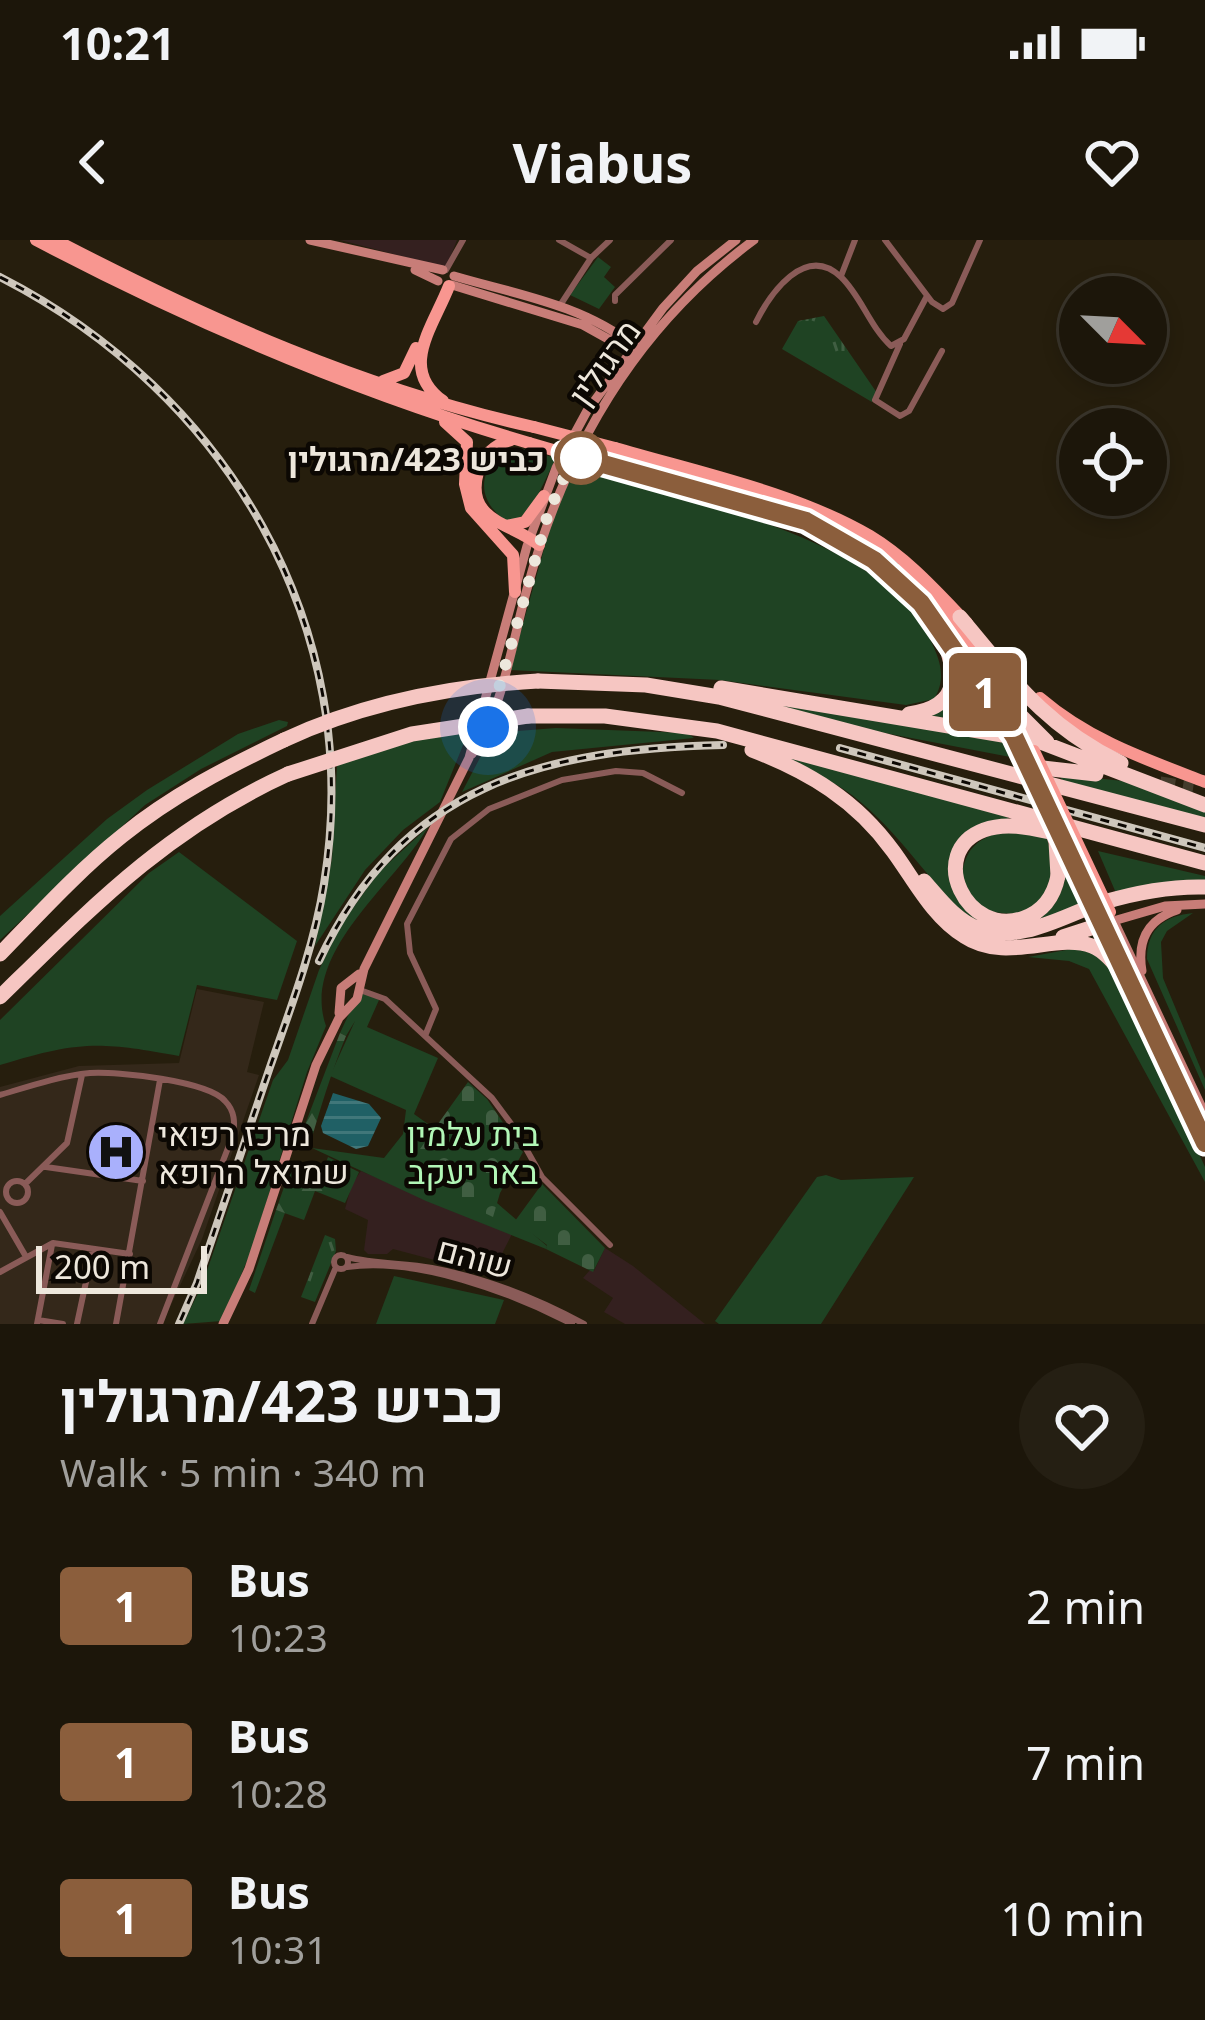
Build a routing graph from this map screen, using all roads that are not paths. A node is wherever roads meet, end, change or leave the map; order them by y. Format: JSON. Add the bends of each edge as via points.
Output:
{"nodes":[{"id":1,"x":35,"y":240,"type":"edge"},
{"id":2,"x":55,"y":240,"type":"edge"},
{"id":3,"x":310,"y":240,"type":"edge"},
{"id":4,"x":463,"y":240,"type":"edge"},
{"id":5,"x":559,"y":240,"type":"edge"},
{"id":6,"x":610,"y":240,"type":"edge"},
{"id":7,"x":654,"y":240,"type":"edge"},
{"id":8,"x":671,"y":240,"type":"edge"},
{"id":9,"x":736,"y":240,"type":"edge"},
{"id":10,"x":754,"y":240,"type":"edge"},
{"id":11,"x":855,"y":240,"type":"edge"},
{"id":12,"x":885,"y":240,"type":"edge"},
{"id":13,"x":980,"y":240,"type":"edge"},
{"id":14,"x":662,"y":248,"type":"junction"},
{"id":15,"x":591,"y":258,"type":"junction"},
{"id":16,"x":447,"y":276,"type":"junction"},
{"id":17,"x":841,"y":277,"type":"junction"},
{"id":18,"x":927,"y":296,"type":"junction"},
{"id":19,"x":615,"y":301,"type":"dead end"},
{"id":20,"x":559,"y":307,"type":"junction"},
{"id":21,"x":756,"y":322,"type":"dead end"},
{"id":22,"x":645,"y":331,"type":"junction"},
{"id":23,"x":615,"y":336,"type":"junction"},
{"id":24,"x":900,"y":344,"type":"junction"},
{"id":25,"x":638,"y":350,"type":"junction"},
{"id":26,"x":942,"y":351,"type":"dead end"},
{"id":27,"x":612,"y":376,"type":"junction"},
{"id":28,"x":372,"y":381,"type":"junction"},
{"id":29,"x":460,"y":409,"type":"junction"},
{"id":30,"x":422,"y":410,"type":"junction"},
{"id":31,"x":523,"y":441,"type":"junction"},
{"id":32,"x":544,"y":496,"type":"junction"},
{"id":33,"x":845,"y":524,"type":"junction"},
{"id":34,"x":496,"y":529,"type":"junction"},
{"id":35,"x":532,"y":543,"type":"junction"},
{"id":36,"x":515,"y":592,"type":"junction"},
{"id":37,"x":960,"y":617,"type":"junction"},
{"id":38,"x":938,"y":626,"type":"junction"},
{"id":39,"x":610,"y":682,"type":"junction"},
{"id":40,"x":992,"y":701,"type":"junction"},
{"id":41,"x":1011,"y":706,"type":"junction"},
{"id":42,"x":866,"y":712,"type":"junction"},
{"id":43,"x":693,"y":727,"type":"junction"},
{"id":44,"x":977,"y":729,"type":"junction"},
{"id":45,"x":898,"y":742,"type":"junction"},
{"id":46,"x":1024,"y":744,"type":"junction"},
{"id":47,"x":1061,"y":748,"type":"junction"},
{"id":48,"x":469,"y":758,"type":"junction"},
{"id":49,"x":1032,"y":774,"type":"junction"},
{"id":50,"x":1096,"y":774,"type":"dead end"},
{"id":51,"x":829,"y":786,"type":"junction"},
{"id":52,"x":1201,"y":788,"type":"edge"},
{"id":53,"x":682,"y":793,"type":"dead end"},
{"id":54,"x":1205,"y":804,"type":"edge"},
{"id":55,"x":1205,"y":825,"type":"edge"},
{"id":56,"x":1205,"y":863,"type":"edge"},
{"id":57,"x":1205,"y":887,"type":"edge"},
{"id":58,"x":1205,"y":905,"type":"edge"},
{"id":59,"x":1107,"y":918,"type":"junction"},
{"id":60,"x":1001,"y":947,"type":"junction"},
{"id":61,"x":0,"y":954,"type":"edge"},
{"id":62,"x":1139,"y":986,"type":"junction"},
{"id":63,"x":352,"y":994,"type":"junction"},
{"id":64,"x":0,"y":997,"type":"edge"},
{"id":65,"x":425,"y":1036,"type":"junction"},
{"id":66,"x":82,"y":1075,"type":"junction"},
{"id":67,"x":160,"y":1081,"type":"junction"},
{"id":68,"x":0,"y":1095,"type":"edge"},
{"id":69,"x":1205,"y":1114,"type":"edge"},
{"id":70,"x":1205,"y":1143,"type":"edge"},
{"id":71,"x":43,"y":1167,"type":"junction"},
{"id":72,"x":143,"y":1181,"type":"junction"},
{"id":73,"x":25,"y":1184,"type":"junction"},
{"id":74,"x":3,"y":1188,"type":"edge"},
{"id":75,"x":11,"y":1201,"type":"junction"},
{"id":76,"x":0,"y":1212,"type":"edge"},
{"id":77,"x":53,"y":1243,"type":"junction"},
{"id":78,"x":610,"y":1245,"type":"dead end"},
{"id":79,"x":93,"y":1249,"type":"junction"},
{"id":80,"x":130,"y":1254,"type":"junction"},
{"id":81,"x":25,"y":1255,"type":"junction"},
{"id":82,"x":347,"y":1262,"type":"junction"},
{"id":83,"x":0,"y":1272,"type":"edge"},
{"id":84,"x":38,"y":1322,"type":"edge"},
{"id":85,"x":64,"y":1324,"type":"edge"},
{"id":86,"x":77,"y":1324,"type":"edge"},
{"id":87,"x":116,"y":1324,"type":"edge"},
{"id":88,"x":160,"y":1324,"type":"edge"},
{"id":89,"x":223,"y":1324,"type":"edge"},
{"id":90,"x":312,"y":1324,"type":"edge"},
{"id":91,"x":572,"y":1324,"type":"edge"},
{"id":92,"x":584,"y":1324,"type":"edge"}],
"edges":[{"from":1,"to":30,"type":"main road","via":[[253,344]]},
{"from":2,"to":28,"type":"main road","via":[[256,336]]},
{"from":3,"to":16,"type":"main road"},
{"from":4,"to":16,"type":"street"},
{"from":5,"to":15,"type":"street"},
{"from":6,"to":15,"type":"street"},
{"from":7,"to":14,"type":"street"},
{"from":8,"to":14,"type":"street"},
{"from":9,"to":22,"type":"main road","name":"מרגולין","via":[[690,277]]},
{"from":10,"to":25,"type":"main road","name":"מרגולין","via":[[698,284]]},
{"from":11,"to":17,"type":"street"},
{"from":12,"to":18,"type":"street"},
{"from":13,"to":18,"type":"street","via":[[946,309]]},
{"from":14,"to":19,"type":"street"},
{"from":15,"to":20,"type":"street"},
{"from":16,"to":20,"type":"main road"},
{"from":16,"to":23,"type":"main road"},
{"from":16,"to":28,"type":"main road","via":[[407,368]]},
{"from":16,"to":29,"type":"main road","via":[[418,369],[430,390]]},
{"from":17,"to":21,"type":"street","via":[[813,268],[788,276]]},
{"from":17,"to":24,"type":"street","via":[[886,343]]},
{"from":18,"to":24,"type":"street"},
{"from":20,"to":23,"type":"main road","via":[[598,320]]},
{"from":22,"to":23,"type":"main road"},
{"from":22,"to":25,"type":"main road","name":"מרגולין"},
{"from":23,"to":25,"type":"main road"},
{"from":23,"to":27,"type":"main road"},
{"from":24,"to":26,"type":"street","via":[[874,400],[893,414],[909,410]]},
{"from":25,"to":27,"type":"main road","name":"מרגולין"},
{"from":25,"to":35,"type":"main road","name":"מרגולין"},
{"from":27,"to":32,"type":"main road","name":"מרגולין"},
{"from":28,"to":29,"type":"main road"},
{"from":29,"to":33,"type":"main road","bridge":true,"via":[[744,486]]},
{"from":30,"to":31,"type":"main road"},
{"from":30,"to":34,"type":"main road","via":[[464,437],[468,500],[480,523]]},
{"from":31,"to":34,"type":"main road","via":[[491,449],[478,470],[479,500]]},
{"from":31,"to":38,"type":"main road","bridge":true,"via":[[806,521],[874,560]]},
{"from":32,"to":34,"type":"main road","via":[[525,522]]},
{"from":32,"to":35,"type":"main road","name":"מרגולין"},
{"from":33,"to":37,"type":"main road","via":[[918,572]]},
{"from":33,"to":41,"type":"main road","via":[[929,596]]},
{"from":34,"to":35,"type":"main road"},
{"from":34,"to":36,"type":"main road","via":[[513,556]]},
{"from":35,"to":36,"type":"main road"},
{"from":35,"to":48,"type":"main road","via":[[491,716]]},
{"from":36,"to":48,"type":"main road"},
{"from":37,"to":52,"type":"main road","via":[[1066,720]]},
{"from":37,"to":54,"type":"highway","via":[[1059,727]]},
{"from":38,"to":40,"type":"main road"},
{"from":38,"to":42,"type":"highway","via":[[953,677],[944,700],[921,712]]},
{"from":39,"to":42,"type":"highway","via":[[681,683]]},
{"from":39,"to":45,"type":"highway","via":[[690,691]]},
{"from":39,"to":61,"type":"highway","bridge":true,"via":[[467,688],[402,700],[284,740],[141,821]]},
{"from":40,"to":44,"type":"highway","via":[[993,719]]},
{"from":40,"to":46,"type":"main road"},
{"from":41,"to":46,"type":"main road"},
{"from":41,"to":47,"type":"highway"},
{"from":42,"to":44,"type":"highway"},
{"from":43,"to":51,"type":"highway"},
{"from":43,"to":56,"type":"highway"},
{"from":43,"to":64,"type":"highway","bridge":true,"via":[[528,716],[412,734],[288,774],[152,854]]},
{"from":44,"to":46,"type":"highway"},
{"from":45,"to":50,"type":"highway"},
{"from":45,"to":55,"type":"highway"},
{"from":46,"to":47,"type":"highway"},
{"from":46,"to":49,"type":"main road","bridge":true},
{"from":46,"to":59,"type":"main road","bridge":true},
{"from":47,"to":54,"type":"highway"},
{"from":48,"to":63,"type":"main road"},
{"from":49,"to":56,"type":"highway","bridge":true,"via":[[1056,842],[1058,876],[1045,906],[1024,919],[981,915],[967,904],[956,870],[972,836],[1001,826],[1023,826]]},
{"from":49,"to":59,"type":"main road","bridge":true},
{"from":51,"to":57,"type":"highway","via":[[978,929],[1031,929],[1121,897]]},
{"from":51,"to":60,"type":"highway","via":[[872,825],[945,922],[970,940]]},
{"from":53,"to":65,"type":"street","via":[[643,772],[562,780],[489,809],[451,839],[407,924],[410,953],[436,1009]]},
{"from":58,"to":59,"type":"main road"},
{"from":58,"to":62,"type":"main road","via":[[1152,923],[1143,936]]},
{"from":59,"to":60,"type":"highway","via":[[1035,945]]},
{"from":59,"to":62,"type":"main road"},
{"from":60,"to":62,"type":"highway","via":[[1088,944]]},
{"from":62,"to":69,"type":"main road"},
{"from":62,"to":70,"type":"main road"},
{"from":63,"to":65,"type":"street","via":[[385,999]]},
{"from":63,"to":89,"type":"main road","via":[[316,1065]]},
{"from":65,"to":78,"type":"street","via":[[492,1098],[542,1177]]},
{"from":66,"to":67,"type":"street"},
{"from":66,"to":68,"type":"street"},
{"from":66,"to":71,"type":"street","via":[[67,1143]]},
{"from":67,"to":72,"type":"street"},
{"from":67,"to":88,"type":"street","via":[[215,1093],[234,1125]]},
{"from":71,"to":72,"type":"street"},
{"from":71,"to":73,"type":"street"},
{"from":72,"to":80,"type":"street"},
{"from":73,"to":74,"type":"street"},
{"from":73,"to":75,"type":"street","via":[[27,1197]]},
{"from":74,"to":75,"type":"street"},
{"from":75,"to":76,"type":"street"},
{"from":76,"to":81,"type":"street"},
{"from":77,"to":79,"type":"street"},
{"from":77,"to":81,"type":"street"},
{"from":77,"to":84,"type":"street"},
{"from":79,"to":80,"type":"street"},
{"from":79,"to":86,"type":"street"},
{"from":80,"to":87,"type":"street"},
{"from":81,"to":83,"type":"street"},
{"from":82,"to":90,"type":"street","via":[[337,1257]]},
{"from":82,"to":91,"type":"street","name":"שוהם","via":[[469,1282]]},
{"from":82,"to":92,"type":"street","name":"שוהם","via":[[477,1279]]},
{"from":84,"to":85,"type":"street"}]}
